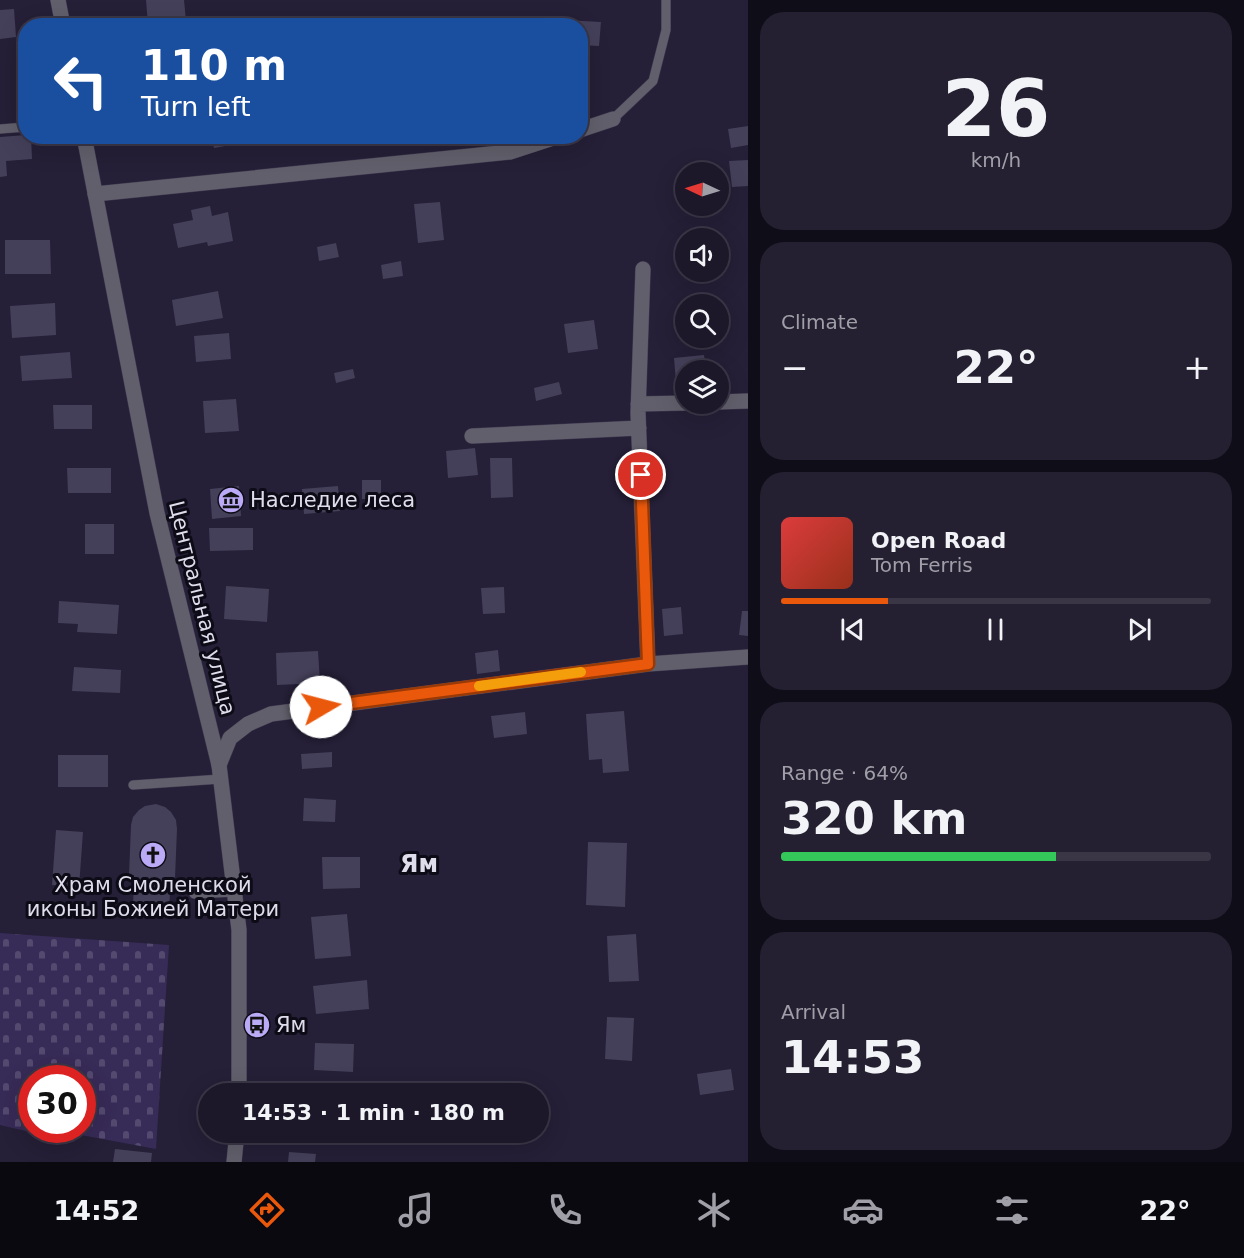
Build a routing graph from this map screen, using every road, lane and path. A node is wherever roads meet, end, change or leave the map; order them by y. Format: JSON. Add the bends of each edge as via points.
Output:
{"nodes":[{"id":1,"x":58,"y":0,"type":"edge"},
{"id":2,"x":666,"y":0,"type":"edge"},
{"id":3,"x":61,"y":18,"type":"edge"},
{"id":4,"x":613,"y":119,"type":"joint"},
{"id":5,"x":18,"y":127,"type":"edge"},
{"id":6,"x":588,"y":127,"type":"edge"},
{"id":7,"x":0,"y":129,"type":"edge"},
{"id":8,"x":86,"y":144,"type":"edge"},
{"id":9,"x":534,"y":144,"type":"edge"},
{"id":10,"x":95,"y":194,"type":"junction"},
{"id":11,"x":643,"y":269,"type":"dead end"},
{"id":12,"x":747,"y":401,"type":"edge"},
{"id":13,"x":729,"y":402,"type":"edge"},
{"id":14,"x":675,"y":403,"type":"edge"},
{"id":15,"x":638,"y":404,"type":"junction"},
{"id":16,"x":639,"y":428,"type":"junction"},
{"id":17,"x":472,"y":435,"type":"dead end"},
{"id":18,"x":747,"y":657,"type":"edge"},
{"id":19,"x":648,"y":664,"type":"junction"},
{"id":20,"x":220,"y":772,"type":"junction"},
{"id":21,"x":133,"y":784,"type":"dead end"},
{"id":22,"x":234,"y":892,"type":"junction"},
{"id":23,"x":194,"y":894,"type":"dead end"},
{"id":24,"x":239,"y":1083,"type":"edge"},
{"id":25,"x":236,"y":1143,"type":"edge"},
{"id":26,"x":234,"y":1162,"type":"edge"}],
"edges":[{"from":1,"to":3,"type":"street"},
{"from":2,"to":4,"type":"lane","via":[[666,30],[653,81]]},
{"from":4,"to":6,"type":"street"},
{"from":5,"to":7,"type":"lane"},
{"from":8,"to":10,"type":"street","name":"Центральная улица"},
{"from":9,"to":10,"type":"street","via":[[510,152]]},
{"from":10,"to":20,"type":"street","name":"Центральная улица","via":[[157,513]]},
{"from":11,"to":15,"type":"street"},
{"from":12,"to":13,"type":"street"},
{"from":14,"to":15,"type":"street"},
{"from":15,"to":16,"type":"street"},
{"from":16,"to":17,"type":"street"},
{"from":16,"to":19,"type":"street"},
{"from":18,"to":19,"type":"street"},
{"from":19,"to":20,"type":"street","via":[[271,714],[230,738]]},
{"from":20,"to":21,"type":"lane"},
{"from":20,"to":22,"type":"street","name":"Центральная улица"},
{"from":22,"to":23,"type":"lane"},
{"from":22,"to":24,"type":"street","name":"Центральная улица","via":[[239,930]]},
{"from":25,"to":26,"type":"street"}]}
